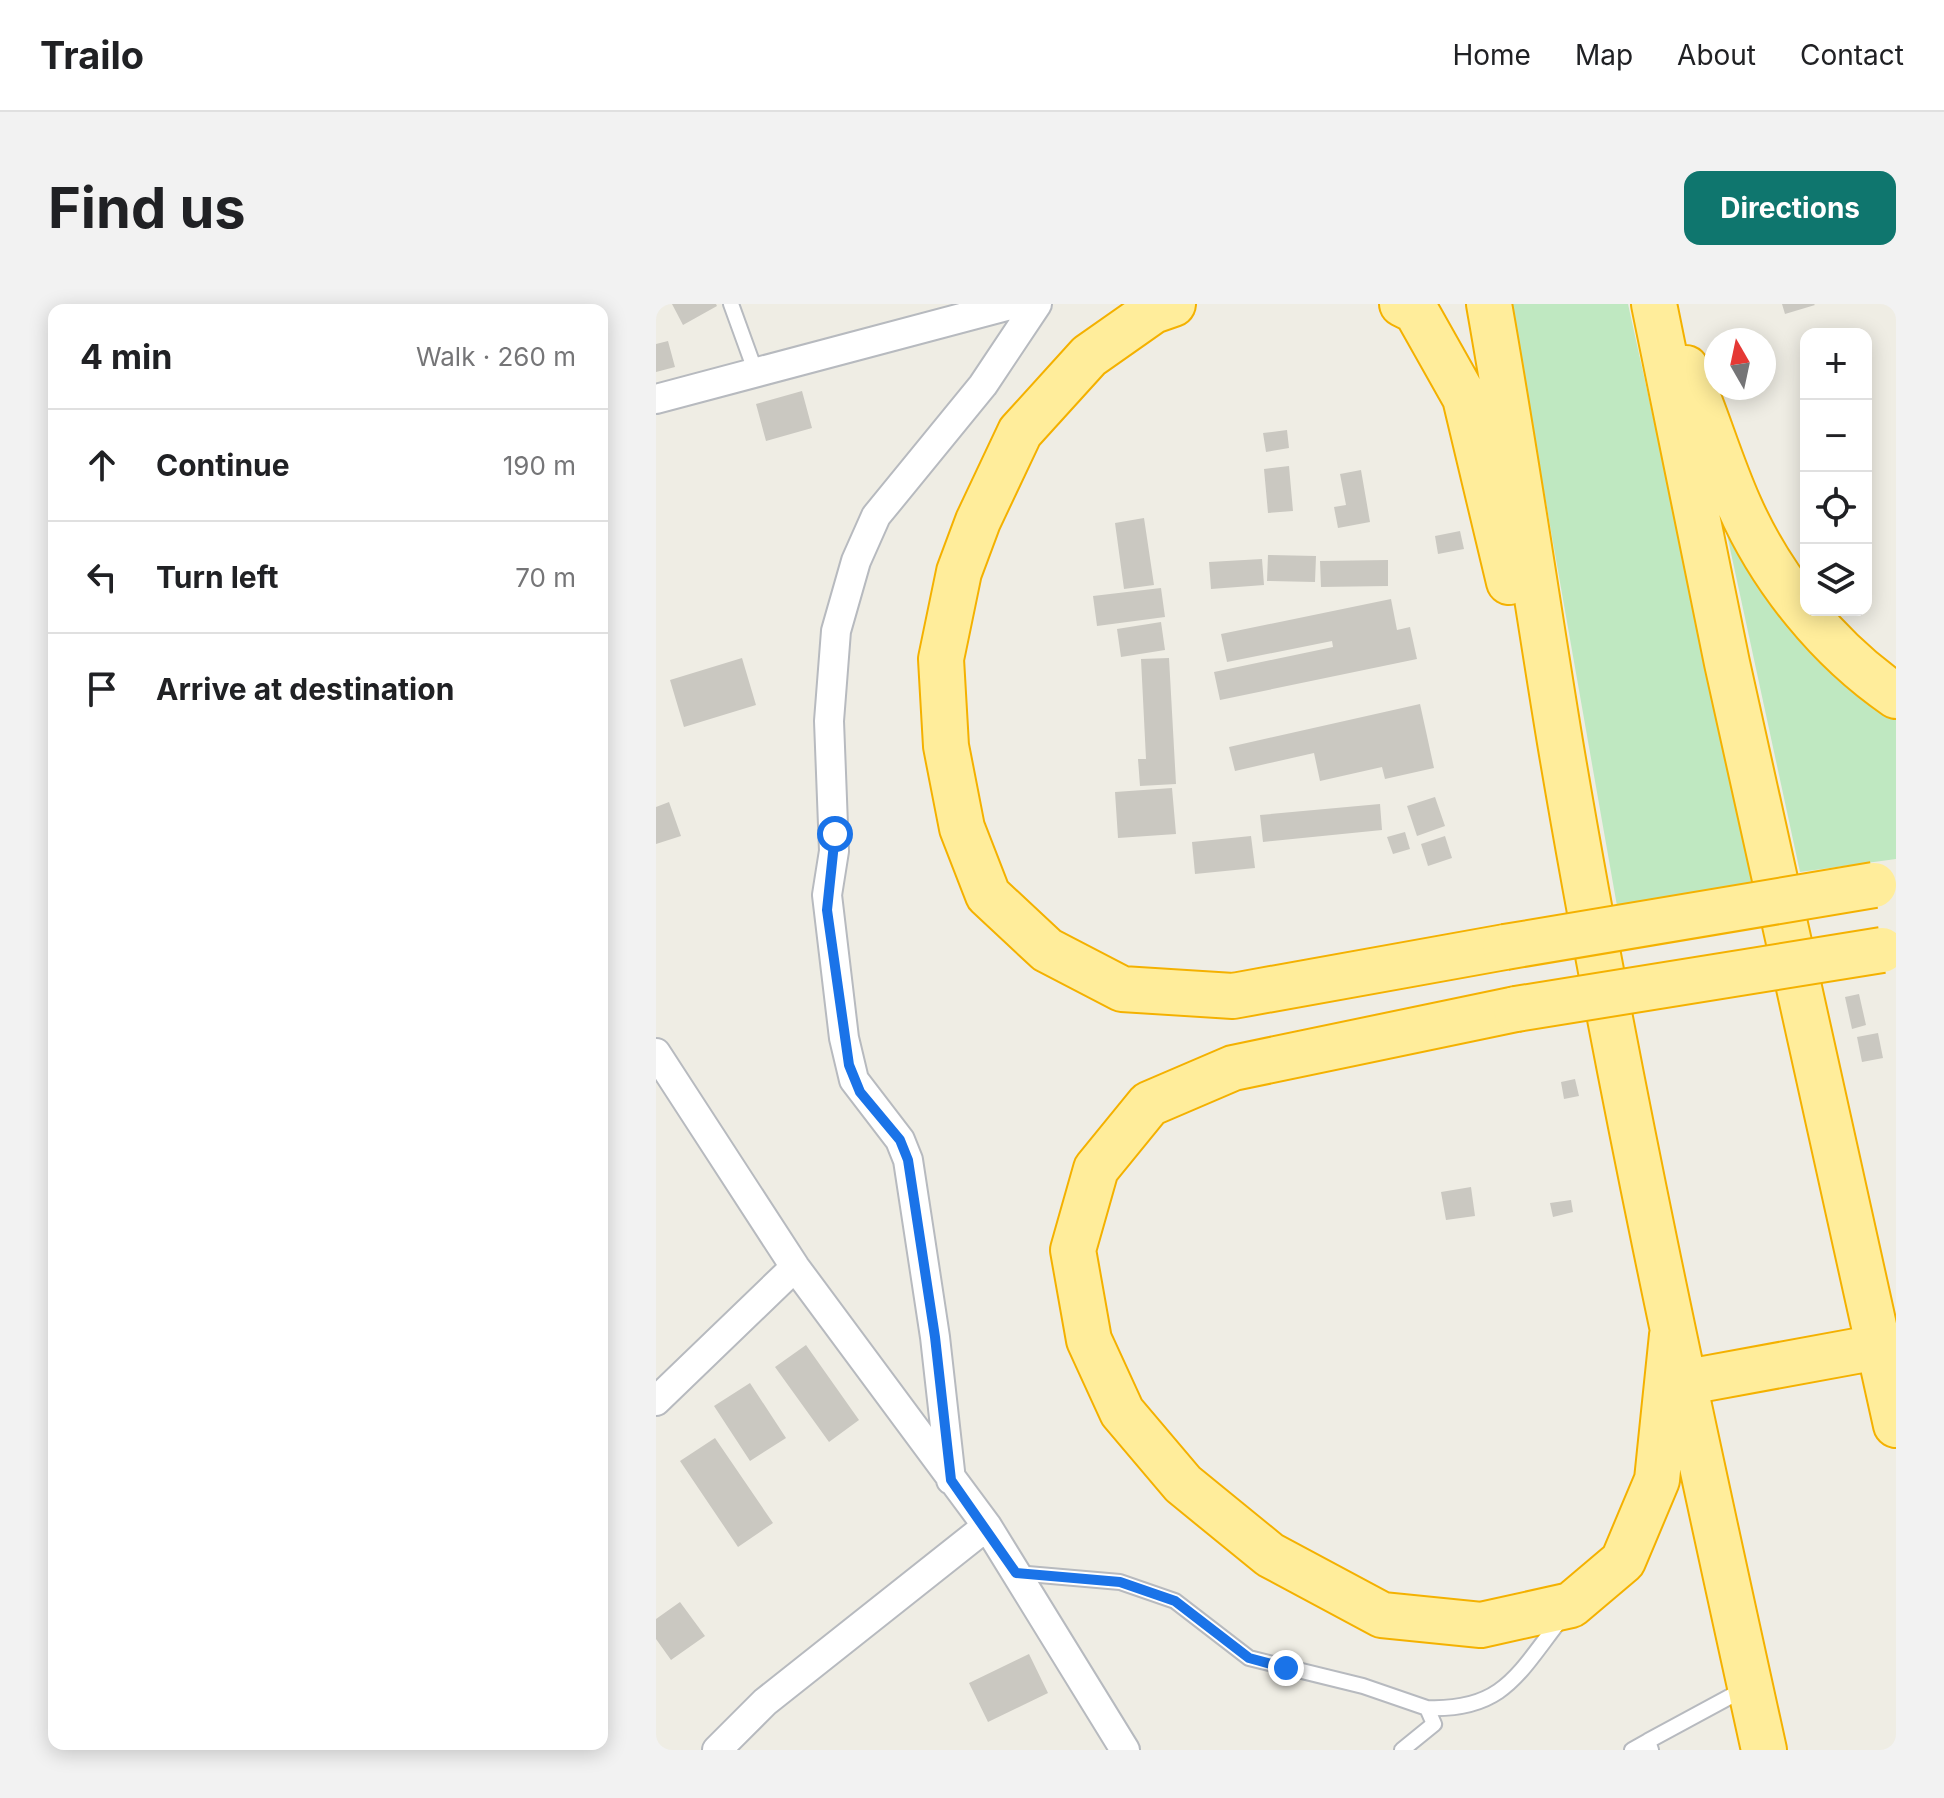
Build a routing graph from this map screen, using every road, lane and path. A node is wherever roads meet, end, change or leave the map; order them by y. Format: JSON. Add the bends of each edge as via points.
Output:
{"nodes":[{"id":1,"x":731,"y":304,"type":"edge"},
{"id":2,"x":1014,"y":304,"type":"edge"},
{"id":3,"x":1037,"y":304,"type":"edge"},
{"id":4,"x":1173,"y":304,"type":"edge"},
{"id":5,"x":1402,"y":304,"type":"edge"},
{"id":6,"x":1489,"y":304,"type":"edge"},
{"id":7,"x":1655,"y":304,"type":"edge"},
{"id":8,"x":756,"y":373,"type":"junction"},
{"id":9,"x":656,"y":399,"type":"edge"},
{"id":10,"x":1896,"y":696,"type":"edge"},
{"id":11,"x":1561,"y":744,"type":"junction"},
{"id":12,"x":1885,"y":883,"type":"edge"},
{"id":13,"x":1889,"y":949,"type":"edge"},
{"id":14,"x":656,"y":1053,"type":"edge"},
{"id":15,"x":795,"y":1267,"type":"junction"},
{"id":16,"x":1672,"y":1335,"type":"junction"},
{"id":17,"x":1878,"y":1347,"type":"junction"},
{"id":18,"x":1682,"y":1383,"type":"junction"},
{"id":19,"x":656,"y":1401,"type":"edge"},
{"id":20,"x":1896,"y":1425,"type":"edge"},
{"id":21,"x":951,"y":1480,"type":"junction"},
{"id":22,"x":987,"y":1526,"type":"junction"},
{"id":23,"x":1016,"y":1573,"type":"junction"},
{"id":24,"x":1571,"y":1605,"type":"junction"},
{"id":25,"x":1750,"y":1686,"type":"junction"},
{"id":26,"x":1427,"y":1708,"type":"junction"},
{"id":27,"x":1650,"y":1746,"type":"edge"},
{"id":28,"x":717,"y":1750,"type":"edge"},
{"id":29,"x":1125,"y":1750,"type":"edge"},
{"id":30,"x":1402,"y":1750,"type":"edge"},
{"id":31,"x":1632,"y":1750,"type":"edge"},
{"id":32,"x":1764,"y":1750,"type":"edge"}],
"edges":[{"from":1,"to":8,"type":"lane"},
{"from":2,"to":8,"type":"street"},
{"from":3,"to":21,"type":"street","via":[[983,385],[876,516],[856,561],[832,666],[835,834],[827,910],[844,1038],[854,1080],[900,1140],[908,1160]]},
{"from":4,"to":12,"type":"highway","bridge":true,"via":[[1153,311],[1089,356],[1020,432],[959,572],[941,659],[946,746],[962,828],[988,895],[1047,950],[1122,989],[1233,996]]},
{"from":5,"to":11,"type":"highway","via":[[1416,311],[1465,398],[1514,604]]},
{"from":6,"to":11,"type":"highway"},
{"from":7,"to":10,"type":"highway","via":[[1708,417],[1739,506],[1794,600],[1864,674]]},
{"from":7,"to":17,"type":"highway","via":[[1727,663]]},
{"from":8,"to":9,"type":"street"},
{"from":11,"to":16,"type":"highway"},
{"from":13,"to":24,"type":"highway","bridge":true,"via":[[1516,1009],[1233,1068],[1149,1104],[1096,1169],[1073,1250],[1089,1340],[1122,1412],[1183,1484],[1270,1555],[1382,1615],[1481,1625]]},
{"from":14,"to":15,"type":"street"},
{"from":15,"to":19,"type":"street"},
{"from":15,"to":21,"type":"street"},
{"from":16,"to":18,"type":"highway"},
{"from":16,"to":24,"type":"highway","via":[[1657,1480],[1623,1561]]},
{"from":17,"to":18,"type":"highway"},
{"from":17,"to":20,"type":"highway"},
{"from":18,"to":25,"type":"highway"},
{"from":21,"to":22,"type":"street"},
{"from":22,"to":23,"type":"street"},
{"from":22,"to":28,"type":"street","via":[[765,1702]]},
{"from":23,"to":26,"type":"lane","via":[[1134,1587],[1175,1601],[1249,1658]]},
{"from":23,"to":29,"type":"street"},
{"from":24,"to":26,"type":"lane","via":[[1513,1680],[1489,1698],[1460,1709]]},
{"from":25,"to":27,"type":"lane"},
{"from":25,"to":32,"type":"highway"},
{"from":26,"to":30,"type":"lane","via":[[1434,1724]]},
{"from":27,"to":31,"type":"lane"}]}
